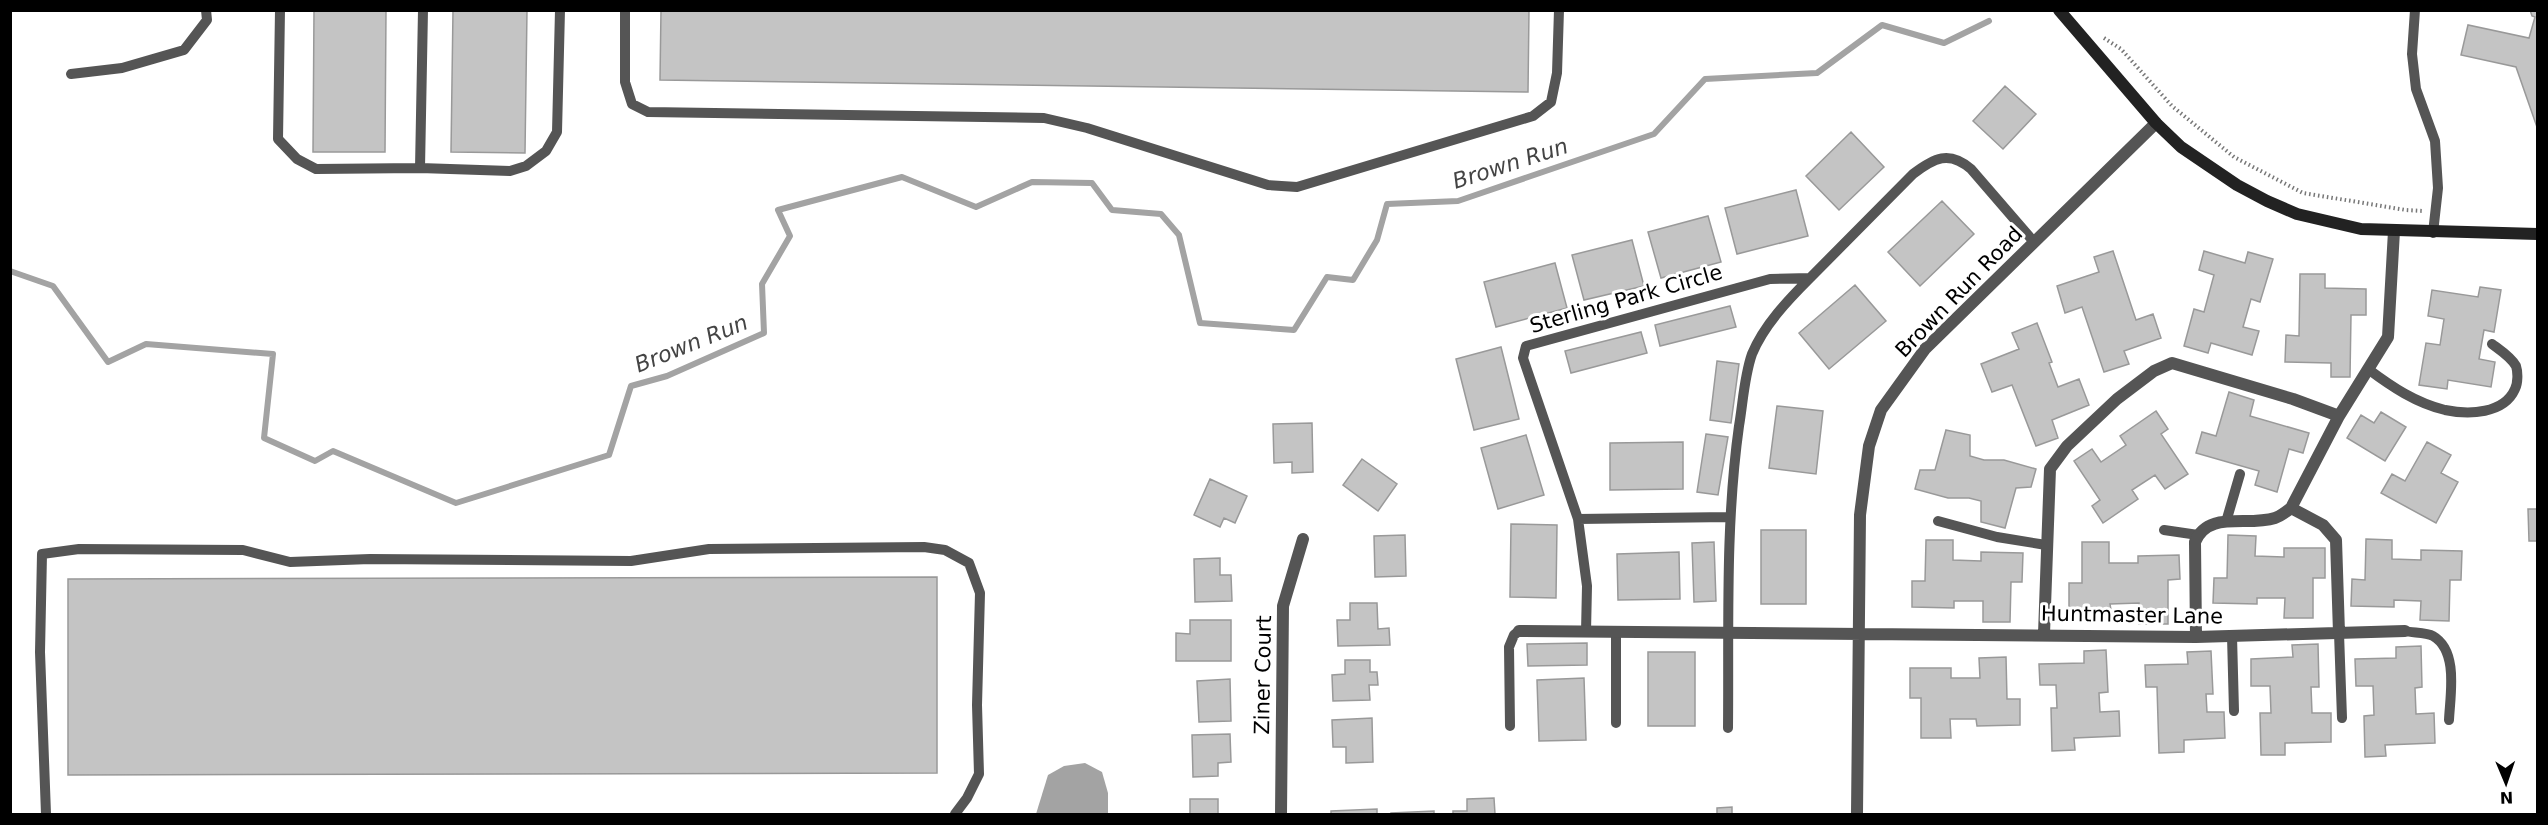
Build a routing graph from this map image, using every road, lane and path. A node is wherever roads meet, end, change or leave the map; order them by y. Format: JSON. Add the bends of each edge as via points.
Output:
{"nodes":[{"id":1,"x":206,"y":10,"type":"edge"},
{"id":2,"x":280,"y":10,"type":"edge"},
{"id":3,"x":423,"y":10,"type":"edge"},
{"id":4,"x":560,"y":10,"type":"edge"},
{"id":5,"x":625,"y":10,"type":"edge"},
{"id":6,"x":1559,"y":10,"type":"edge"},
{"id":7,"x":2059,"y":10,"type":"edge"},
{"id":8,"x":2415,"y":10,"type":"edge"},
{"id":9,"x":2102,"y":37,"type":"dead end"},
{"id":10,"x":71,"y":74,"type":"dead end"},
{"id":11,"x":2156,"y":123,"type":"junction"},
{"id":12,"x":420,"y":168,"type":"junction"},
{"id":13,"x":2436,"y":211,"type":"junction"},
{"id":14,"x":2394,"y":231,"type":"junction"},
{"id":15,"x":2433,"y":233,"type":"junction"},
{"id":16,"x":2538,"y":234,"type":"edge"},
{"id":17,"x":2034,"y":242,"type":"junction"},
{"id":18,"x":1810,"y":278,"type":"junction"},
{"id":19,"x":2492,"y":344,"type":"dead end"},
{"id":20,"x":2368,"y":369,"type":"junction"},
{"id":21,"x":2338,"y":416,"type":"junction"},
{"id":22,"x":2241,"y":474,"type":"dead end"},
{"id":23,"x":2291,"y":508,"type":"junction"},
{"id":24,"x":1729,"y":517,"type":"junction"},
{"id":25,"x":1578,"y":519,"type":"junction"},
{"id":26,"x":1938,"y":521,"type":"dead end"},
{"id":27,"x":2226,"y":522,"type":"junction"},
{"id":28,"x":2164,"y":530,"type":"dead end"},
{"id":29,"x":2198,"y":535,"type":"junction"},
{"id":30,"x":1303,"y":539,"type":"dead end"},
{"id":31,"x":2046,"y":545,"type":"junction"},
{"id":32,"x":2405,"y":631,"type":"joint"},
{"id":33,"x":1519,"y":632,"type":"joint"},
{"id":34,"x":1586,"y":632,"type":"junction"},
{"id":35,"x":1616,"y":632,"type":"junction"},
{"id":36,"x":1729,"y":632,"type":"junction"},
{"id":37,"x":1859,"y":632,"type":"junction"},
{"id":38,"x":2338,"y":633,"type":"junction"},
{"id":39,"x":2044,"y":634,"type":"junction"},
{"id":40,"x":2232,"y":636,"type":"junction"},
{"id":41,"x":2196,"y":637,"type":"junction"},
{"id":42,"x":2234,"y":711,"type":"dead end"},
{"id":43,"x":2342,"y":718,"type":"dead end"},
{"id":44,"x":2449,"y":720,"type":"dead end"},
{"id":45,"x":1616,"y":723,"type":"dead end"},
{"id":46,"x":1510,"y":726,"type":"dead end"},
{"id":47,"x":1728,"y":728,"type":"dead end"},
{"id":48,"x":46,"y":814,"type":"edge"},
{"id":49,"x":955,"y":814,"type":"edge"},
{"id":50,"x":1281,"y":814,"type":"edge"},
{"id":51,"x":1857,"y":814,"type":"edge"}],
"edges":[{"from":1,"to":10,"type":"lane","via":[[207,20],[184,50],[122,69]]},
{"from":2,"to":12,"type":"lane","via":[[278,139],[297,159],[316,169]]},
{"from":3,"to":12,"type":"lane"},
{"from":4,"to":12,"type":"lane","via":[[557,132],[546,151],[526,166],[510,171]]},
{"from":5,"to":6,"type":"lane","via":[[625,82],[632,104],[648,112],[1044,118],[1268,185],[1297,186],[1533,116],[1551,102],[1557,73]]},
{"from":7,"to":11,"type":"street"},
{"from":8,"to":13,"type":"lane","via":[[2412,54],[2416,89],[2435,141]]},
{"from":9,"to":13,"type":"path","via":[[2121,49],[2172,106],[2235,157],[2303,193],[2406,210]]},
{"from":11,"to":14,"type":"street","via":[[2208,167],[2267,201],[2329,223]]},
{"from":11,"to":17,"type":"street","name":"Brown Run Road"},
{"from":13,"to":15,"type":"lane"},
{"from":14,"to":15,"type":"street"},
{"from":14,"to":20,"type":"street","via":[[2388,337]]},
{"from":15,"to":16,"type":"street"},
{"from":17,"to":18,"type":"lane","via":[[1971,169],[1962,161],[1942,158],[1930,161],[1913,174]]},
{"from":17,"to":37,"type":"street","name":"Brown Run Road","via":[[1925,349],[1881,410],[1869,446],[1863,483]]},
{"from":18,"to":24,"type":"lane","via":[[1766,329],[1752,355]]},
{"from":18,"to":25,"type":"lane","name":"Sterling Park Circle","via":[[1770,279],[1526,346],[1522,358]]},
{"from":19,"to":20,"type":"lane","via":[[2516,367],[2517,384],[2512,396],[2500,406],[2480,412],[2446,410],[2401,393]]},
{"from":20,"to":21,"type":"street"},
{"from":21,"to":23,"type":"street"},
{"from":21,"to":31,"type":"street","via":[[2172,363],[2154,371],[2117,399],[2067,446],[2050,469]]},
{"from":22,"to":27,"type":"lane"},
{"from":23,"to":27,"type":"street","via":[[2276,518]]},
{"from":23,"to":38,"type":"street","via":[[2323,525],[2336,540]]},
{"from":24,"to":25,"type":"lane"},
{"from":24,"to":36,"type":"lane"},
{"from":25,"to":34,"type":"lane","name":"Sterling Park Circle","via":[[1587,586]]},
{"from":26,"to":31,"type":"lane"},
{"from":27,"to":29,"type":"street","via":[[2208,525]]},
{"from":28,"to":29,"type":"lane"},
{"from":29,"to":41,"type":"street"},
{"from":30,"to":50,"type":"street","name":"Ziner Court","via":[[1283,606]]},
{"from":31,"to":39,"type":"street"},
{"from":32,"to":38,"type":"street","name":"Huntmaster Lane"},
{"from":32,"to":44,"type":"lane","via":[[2432,636],[2446,651],[2450,666]]},
{"from":33,"to":34,"type":"street"},
{"from":33,"to":46,"type":"lane","via":[[1509,647]]},
{"from":34,"to":35,"type":"street"},
{"from":35,"to":36,"type":"street"},
{"from":35,"to":45,"type":"lane"},
{"from":36,"to":37,"type":"street"},
{"from":36,"to":47,"type":"lane"},
{"from":37,"to":39,"type":"street","name":"Huntmaster Lane"},
{"from":37,"to":51,"type":"street","name":"Brown Run Road"},
{"from":38,"to":40,"type":"street","name":"Huntmaster Lane"},
{"from":38,"to":43,"type":"lane"},
{"from":39,"to":41,"type":"street","name":"Huntmaster Lane"},
{"from":40,"to":41,"type":"street","name":"Huntmaster Lane"},
{"from":40,"to":42,"type":"lane"},
{"from":48,"to":49,"type":"lane","via":[[40,652],[42,554],[79,549],[243,550],[290,562],[631,561],[709,549],[913,547],[945,550],[969,563],[980,593],[979,774]]}]}
